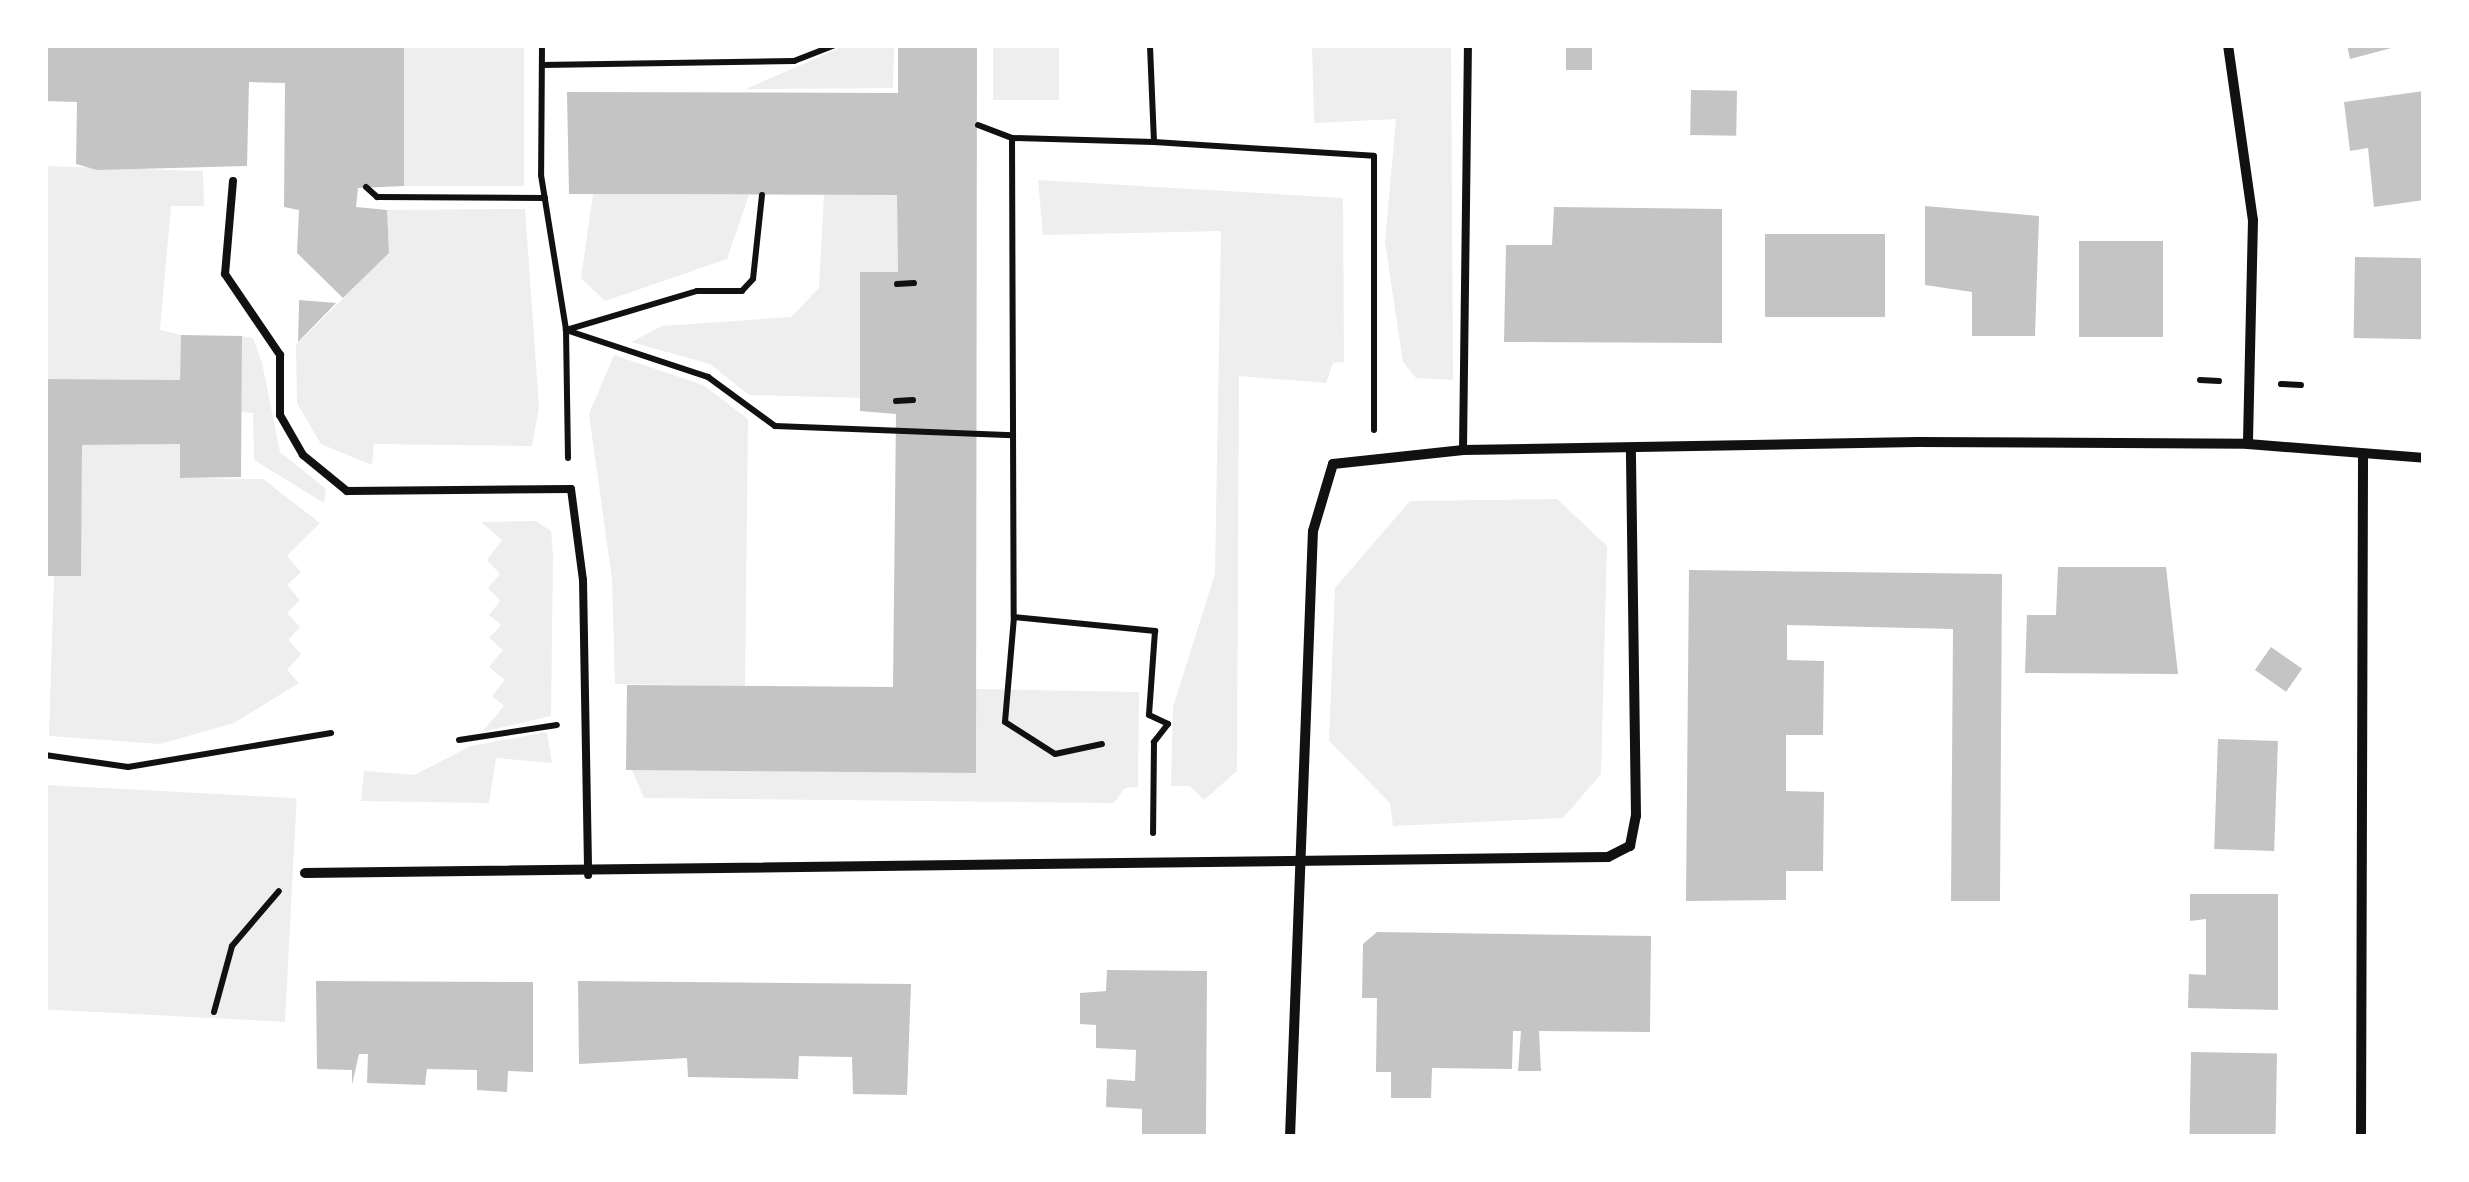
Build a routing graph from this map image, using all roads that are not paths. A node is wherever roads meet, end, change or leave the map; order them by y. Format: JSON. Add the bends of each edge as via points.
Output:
{"nodes":[{"id":1,"x":1468,"y":45,"type":"edge"},
{"id":2,"x":2228,"y":45,"type":"edge"},
{"id":3,"x":233,"y":181,"type":"dead end"},
{"id":4,"x":2248,"y":444,"type":"junction"},
{"id":5,"x":1631,"y":449,"type":"junction"},
{"id":6,"x":1463,"y":450,"type":"junction"},
{"id":7,"x":2362,"y":457,"type":"junction"},
{"id":8,"x":2424,"y":458,"type":"edge"},
{"id":9,"x":1304,"y":862,"type":"junction"},
{"id":10,"x":305,"y":873,"type":"road end"},
{"id":11,"x":588,"y":876,"type":"junction"},
{"id":12,"x":1290,"y":1137,"type":"edge"},
{"id":13,"x":2361,"y":1137,"type":"edge"}],
"edges":[{"from":1,"to":6,"type":"lane"},
{"from":2,"to":4,"type":"street","via":[[2253,220]]},
{"from":3,"to":11,"type":"lane","via":[[224,274],[280,355],[280,415],[304,454],[347,491],[571,489]]},
{"from":4,"to":5,"type":"street"},
{"from":4,"to":7,"type":"street"},
{"from":5,"to":6,"type":"street"},
{"from":5,"to":9,"type":"street","via":[[1630,846],[1568,859]]},
{"from":6,"to":9,"type":"street","via":[[1333,464],[1320,492],[1302,704]]},
{"from":7,"to":8,"type":"street"},
{"from":7,"to":13,"type":"street"},
{"from":9,"to":11,"type":"street"},
{"from":9,"to":12,"type":"street"},
{"from":10,"to":11,"type":"street"}]}
